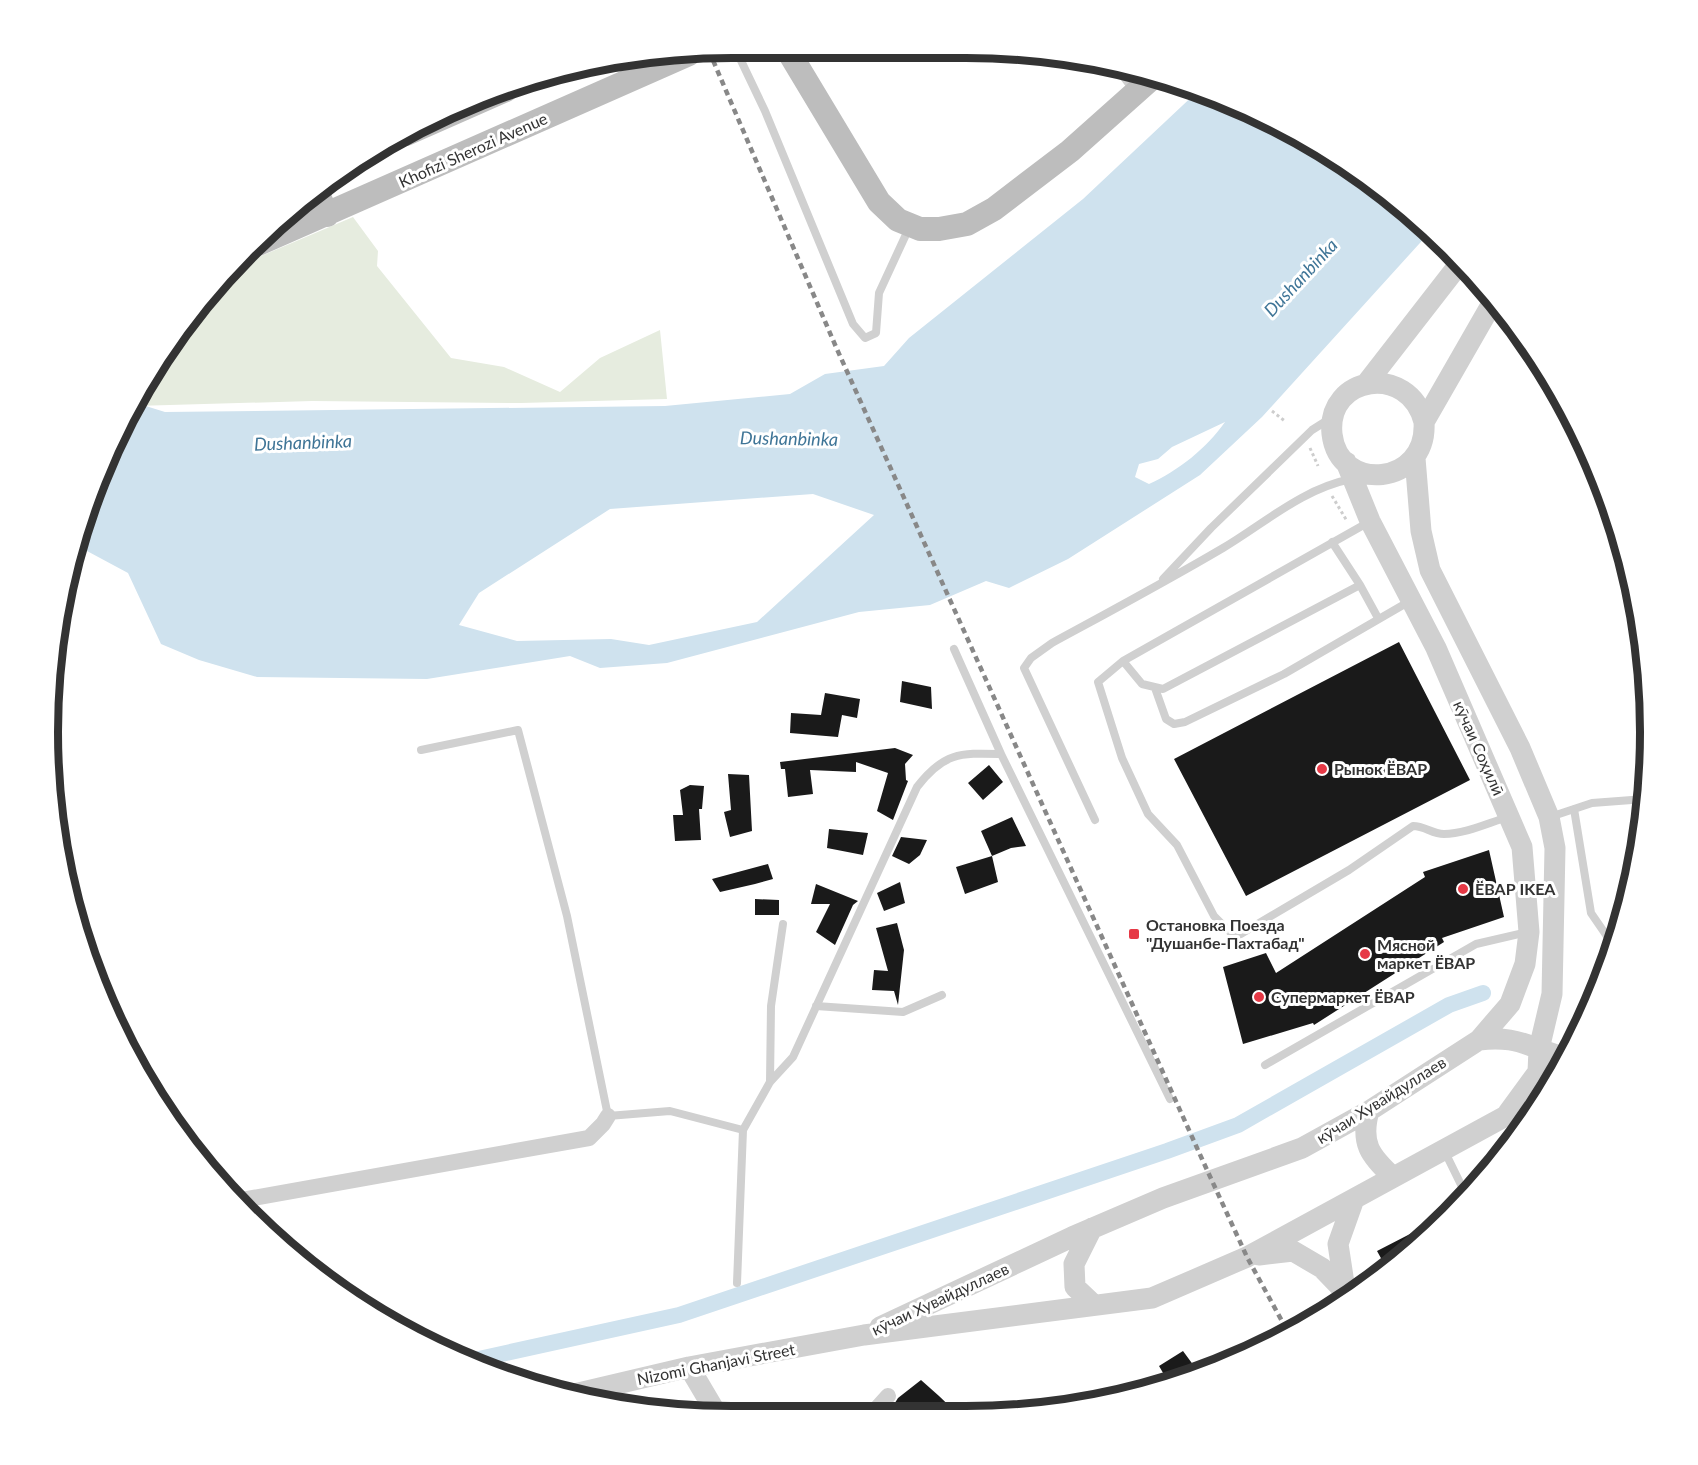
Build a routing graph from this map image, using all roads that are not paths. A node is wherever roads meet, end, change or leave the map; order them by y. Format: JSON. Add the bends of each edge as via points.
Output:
{"nodes":[{"id":1,"x":740,"y":58,"type":"edge"},
{"id":2,"x":792,"y":58,"type":"edge"},
{"id":3,"x":670,"y":62,"type":"edge"},
{"id":4,"x":1125,"y":77,"type":"edge"},
{"id":5,"x":1147,"y":83,"type":"edge"},
{"id":6,"x":1136,"y":94,"type":"junction"},
{"id":7,"x":322,"y":204,"type":"edge"},
{"id":8,"x":292,"y":223,"type":"edge"},
{"id":9,"x":910,"y":225,"type":"junction"},
{"id":10,"x":1455,"y":270,"type":"edge"},
{"id":11,"x":1489,"y":309,"type":"edge"},
{"id":12,"x":1366,"y":384,"type":"junction"},
{"id":13,"x":1334,"y":417,"type":"junction"},
{"id":14,"x":1425,"y":422,"type":"junction"},
{"id":15,"x":1415,"y":458,"type":"junction"},
{"id":16,"x":1348,"y":470,"type":"junction"},
{"id":17,"x":1361,"y":526,"type":"junction"},
{"id":18,"x":1332,"y":542,"type":"junction"},
{"id":19,"x":1158,"y":585,"type":"junction"},
{"id":20,"x":1360,"y":585,"type":"junction"},
{"id":21,"x":1410,"y":601,"type":"junction"},
{"id":22,"x":1378,"y":618,"type":"junction"},
{"id":23,"x":954,"y":649,"type":"dead end"},
{"id":24,"x":1123,"y":661,"type":"junction"},
{"id":25,"x":1155,"y":688,"type":"junction"},
{"id":26,"x":421,"y":750,"type":"dead end"},
{"id":27,"x":1001,"y":754,"type":"junction"},
{"id":28,"x":1636,"y":800,"type":"edge"},
{"id":29,"x":1574,"y":809,"type":"junction"},
{"id":30,"x":1509,"y":817,"type":"junction"},
{"id":31,"x":1550,"y":817,"type":"junction"},
{"id":32,"x":1095,"y":820,"type":"dead end"},
{"id":33,"x":783,"y":924,"type":"dead end"},
{"id":34,"x":1529,"y":932,"type":"junction"},
{"id":35,"x":1608,"y":937,"type":"edge"},
{"id":36,"x":942,"y":995,"type":"dead end"},
{"id":37,"x":816,"y":1006,"type":"junction"},
{"id":38,"x":1479,"y":1040,"type":"junction"},
{"id":39,"x":1539,"y":1050,"type":"junction"},
{"id":40,"x":1557,"y":1055,"type":"edge"},
{"id":41,"x":1265,"y":1065,"type":"dead end"},
{"id":42,"x":770,"y":1083,"type":"junction"},
{"id":43,"x":1170,"y":1099,"type":"dead end"},
{"id":44,"x":1525,"y":1108,"type":"edge"},
{"id":45,"x":1369,"y":1111,"type":"junction"},
{"id":46,"x":608,"y":1116,"type":"junction"},
{"id":47,"x":1504,"y":1117,"type":"junction"},
{"id":48,"x":743,"y":1131,"type":"junction"},
{"id":49,"x":1444,"y":1150,"type":"junction"},
{"id":50,"x":1393,"y":1177,"type":"junction"},
{"id":51,"x":1462,"y":1187,"type":"edge"},
{"id":52,"x":247,"y":1199,"type":"edge"},
{"id":53,"x":1354,"y":1199,"type":"junction"},
{"id":54,"x":1092,"y":1228,"type":"junction"},
{"id":55,"x":1247,"y":1257,"type":"junction"},
{"id":56,"x":737,"y":1283,"type":"dead end"},
{"id":57,"x":1346,"y":1289,"type":"edge"},
{"id":58,"x":1344,"y":1290,"type":"edge"},
{"id":59,"x":1094,"y":1305,"type":"junction"},
{"id":60,"x":864,"y":1335,"type":"junction"},
{"id":61,"x":688,"y":1367,"type":"junction"},
{"id":62,"x":587,"y":1391,"type":"edge"},
{"id":63,"x":888,"y":1396,"type":"dead end"},
{"id":64,"x":712,"y":1406,"type":"edge"},
{"id":65,"x":879,"y":1406,"type":"edge"}],
"edges":[{"from":1,"to":9,"type":"lane","via":[[853,324],[865,338],[876,333],[879,293]]},
{"from":2,"to":9,"type":"main road","via":[[879,202],[898,220]]},
{"from":3,"to":7,"type":"main road","name":"Khofizi Sherozi Avenue"},
{"from":4,"to":6,"type":"lane"},
{"from":5,"to":6,"type":"main road"},
{"from":6,"to":9,"type":"main road","via":[[994,209],[967,224],[939,229]]},
{"from":7,"to":8,"type":"main road","name":"Khofizi Sherozi Avenue"},
{"from":10,"to":12,"type":"street"},
{"from":11,"to":14,"type":"street"},
{"from":12,"to":13,"type":"street","via":[[1349,393]]},
{"from":12,"to":14,"type":"street","via":[[1386,383],[1404,390],[1417,404]]},
{"from":13,"to":16,"type":"street","name":"кӯчаи Соҳилӣ","via":[[1335,446]]},
{"from":13,"to":19,"type":"lane","via":[[1312,430],[1210,528]]},
{"from":14,"to":15,"type":"street","via":[[1424,441]]},
{"from":15,"to":16,"type":"street","via":[[1400,471],[1381,476]]},
{"from":15,"to":31,"type":"street","via":[[1421,531],[1430,570],[1520,748]]},
{"from":16,"to":17,"type":"street","name":"кӯчаи Соҳилӣ"},
{"from":16,"to":19,"type":"lane"},
{"from":17,"to":18,"type":"lane"},
{"from":17,"to":21,"type":"street","name":"кӯчаи Соҳилӣ"},
{"from":18,"to":20,"type":"lane"},
{"from":18,"to":24,"type":"lane"},
{"from":19,"to":32,"type":"lane","via":[[1052,643],[1024,668]]},
{"from":20,"to":22,"type":"lane"},
{"from":20,"to":25,"type":"lane","via":[[1163,689]]},
{"from":21,"to":22,"type":"lane"},
{"from":21,"to":30,"type":"street","name":"кӯчаи Соҳилӣ","via":[[1436,648]]},
{"from":22,"to":25,"type":"lane","via":[[1284,674],[1185,722],[1174,724],[1167,719]]},
{"from":23,"to":27,"type":"lane"},
{"from":24,"to":25,"type":"lane","via":[[1142,684]]},
{"from":24,"to":30,"type":"lane","via":[[1098,682],[1122,758],[1148,814],[1177,845],[1214,916],[1232,934],[1239,935],[1349,870],[1413,825],[1446,834]]},
{"from":26,"to":46,"type":"lane","via":[[518,730],[567,916]]},
{"from":27,"to":37,"type":"lane","via":[[945,758],[917,787]]},
{"from":27,"to":43,"type":"lane"},
{"from":28,"to":29,"type":"lane","via":[[1592,803]]},
{"from":29,"to":31,"type":"lane"},
{"from":29,"to":35,"type":"lane","via":[[1591,914]]},
{"from":30,"to":34,"type":"street","name":"кӯчаи Соҳилӣ","via":[[1522,847]]},
{"from":31,"to":39,"type":"street","via":[[1555,848],[1552,994]]},
{"from":33,"to":42,"type":"lane","via":[[771,1006]]},
{"from":34,"to":38,"type":"street","name":"кӯчаи Соҳилӣ","via":[[1524,964],[1510,1004]]},
{"from":34,"to":41,"type":"lane","via":[[1476,944]]},
{"from":36,"to":37,"type":"lane","via":[[903,1012]]},
{"from":37,"to":42,"type":"lane","via":[[793,1057]]},
{"from":38,"to":39,"type":"street","name":"кӯчаи Хувайдуллаев","via":[[1515,1039]]},
{"from":38,"to":45,"type":"street","name":"кӯчаи Хувайдуллаев"},
{"from":39,"to":40,"type":"street","name":"кӯчаи Хувайдуллаев"},
{"from":39,"to":47,"type":"street","name":"кӯчаи Хувайдуллаев","via":[[1538,1072]]},
{"from":42,"to":48,"type":"lane"},
{"from":44,"to":47,"type":"street","name":"кӯчаи Хувайдуллаев"},
{"from":45,"to":50,"type":"street","via":[[1364,1128],[1368,1148]]},
{"from":45,"to":54,"type":"street","name":"кӯчаи Хувайдуллаев","via":[[1302,1148]]},
{"from":46,"to":48,"type":"lane","via":[[670,1111]]},
{"from":46,"to":52,"type":"street","via":[[589,1138]]},
{"from":47,"to":49,"type":"street","name":"кӯчаи Хувайдуллаев"},
{"from":48,"to":56,"type":"lane"},
{"from":49,"to":50,"type":"street","name":"кӯчаи Хувайдуллаев"},
{"from":49,"to":51,"type":"lane"},
{"from":50,"to":53,"type":"street","name":"кӯчаи Хувайдуллаев"},
{"from":53,"to":55,"type":"street","name":"кӯчаи Хувайдуллаев"},
{"from":53,"to":57,"type":"street","via":[[1338,1244]]},
{"from":54,"to":59,"type":"street","via":[[1074,1264],[1075,1287]]},
{"from":54,"to":60,"type":"street","name":"кӯчаи Хувайдуллаев"},
{"from":55,"to":58,"type":"street","via":[[1293,1251],[1322,1268]]},
{"from":55,"to":59,"type":"street","name":"кӯчаи Хувайдуллаев","via":[[1152,1298]]},
{"from":59,"to":60,"type":"street","name":"кӯчаи Хувайдуллаев"},
{"from":60,"to":61,"type":"street","name":"Nizomi Ghanjavi Street"},
{"from":61,"to":62,"type":"street","name":"Nizomi Ghanjavi Street"},
{"from":61,"to":64,"type":"street"},
{"from":63,"to":65,"type":"street"}]}
